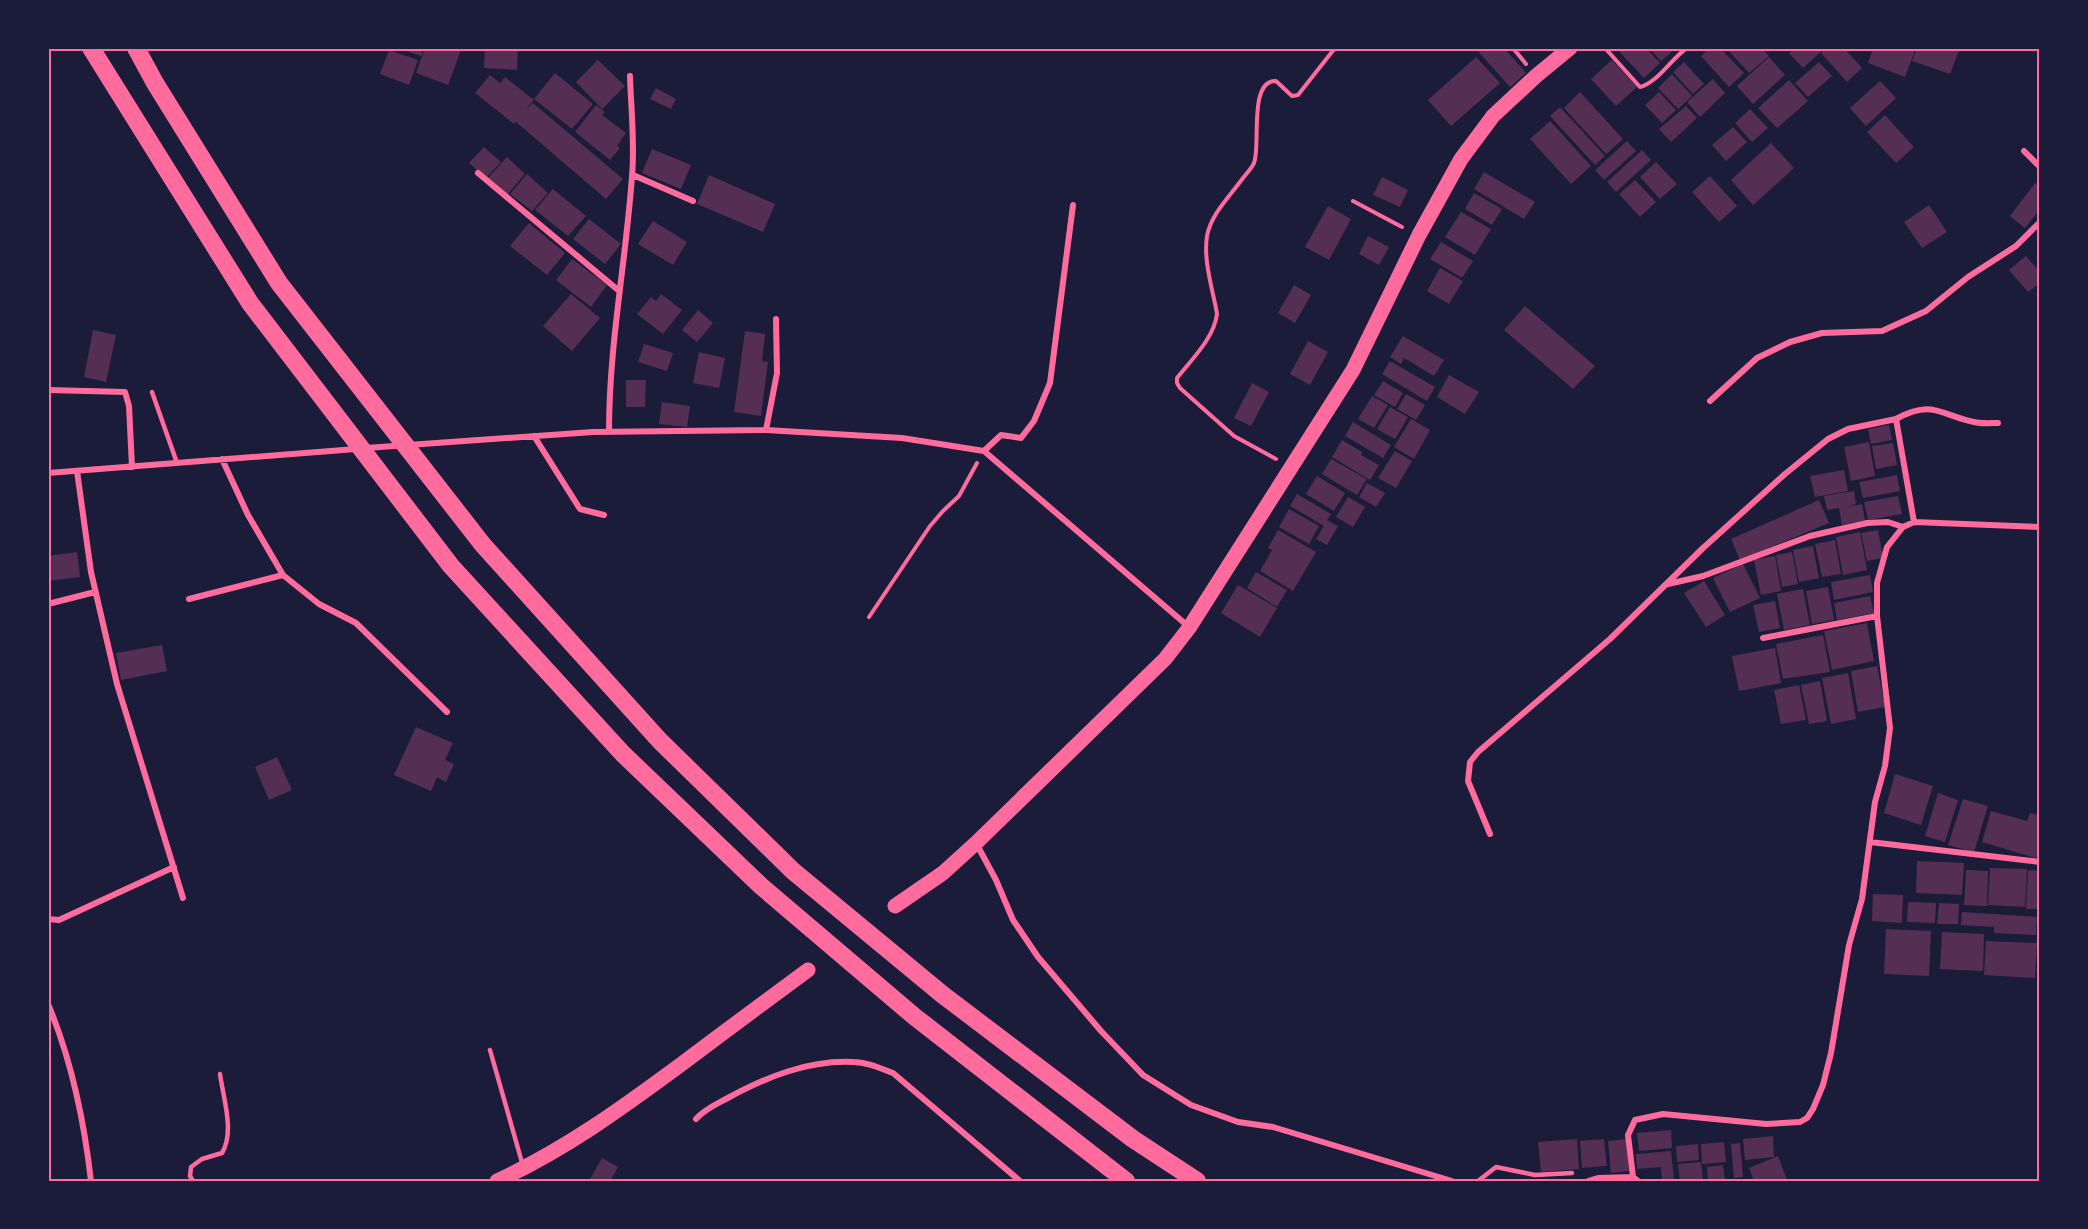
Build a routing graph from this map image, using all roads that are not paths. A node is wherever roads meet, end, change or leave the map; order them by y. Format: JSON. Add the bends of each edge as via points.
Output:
{"nodes":[{"id":1,"x":91,"y":48,"type":"edge"},
{"id":2,"x":136,"y":48,"type":"edge"},
{"id":3,"x":1570,"y":48,"type":"edge"},
{"id":4,"x":630,"y":76,"type":"dead end"},
{"id":5,"x":2024,"y":151,"type":"dead end"},
{"id":6,"x":2040,"y":167,"type":"edge"},
{"id":7,"x":478,"y":173,"type":"dead end"},
{"id":8,"x":633,"y":175,"type":"junction"},
{"id":9,"x":693,"y":201,"type":"dead end"},
{"id":10,"x":1073,"y":205,"type":"dead end"},
{"id":11,"x":2040,"y":222,"type":"edge"},
{"id":12,"x":618,"y":290,"type":"junction"},
{"id":13,"x":776,"y":319,"type":"dead end"},
{"id":14,"x":48,"y":390,"type":"edge"},
{"id":15,"x":152,"y":392,"type":"dead end"},
{"id":16,"x":1710,"y":401,"type":"dead end"},
{"id":17,"x":1896,"y":419,"type":"junction"},
{"id":18,"x":1998,"y":423,"type":"dead end"},
{"id":19,"x":766,"y":430,"type":"junction"},
{"id":20,"x":609,"y":431,"type":"junction"},
{"id":21,"x":534,"y":436,"type":"junction"},
{"id":22,"x":984,"y":451,"type":"junction"},
{"id":23,"x":222,"y":459,"type":"junction"},
{"id":24,"x":177,"y":463,"type":"junction"},
{"id":25,"x":132,"y":467,"type":"junction"},
{"id":26,"x":77,"y":471,"type":"junction"},
{"id":27,"x":48,"y":473,"type":"edge"},
{"id":28,"x":604,"y":515,"type":"dead end"},
{"id":29,"x":1914,"y":522,"type":"junction"},
{"id":30,"x":1903,"y":527,"type":"junction"},
{"id":31,"x":2040,"y":527,"type":"edge"},
{"id":32,"x":283,"y":575,"type":"junction"},
{"id":33,"x":1666,"y":585,"type":"junction"},
{"id":34,"x":95,"y":592,"type":"junction"},
{"id":35,"x":189,"y":599,"type":"dead end"},
{"id":36,"x":48,"y":604,"type":"edge"},
{"id":37,"x":1877,"y":616,"type":"junction"},
{"id":38,"x":1189,"y":628,"type":"junction"},
{"id":39,"x":1763,"y":638,"type":"dead end"},
{"id":40,"x":447,"y":712,"type":"dead end"},
{"id":41,"x":1490,"y":834,"type":"dead end"},
{"id":42,"x":1870,"y":842,"type":"junction"},
{"id":43,"x":976,"y":843,"type":"junction"},
{"id":44,"x":2040,"y":862,"type":"edge"},
{"id":45,"x":174,"y":867,"type":"junction"},
{"id":46,"x":183,"y":898,"type":"dead end"},
{"id":47,"x":895,"y":906,"type":"dead end"},
{"id":48,"x":48,"y":919,"type":"edge"},
{"id":49,"x":808,"y":970,"type":"dead end"},
{"id":50,"x":48,"y":1004,"type":"edge"},
{"id":51,"x":490,"y":1050,"type":"dead end"},
{"id":52,"x":220,"y":1074,"type":"dead end"},
{"id":53,"x":696,"y":1119,"type":"dead end"},
{"id":54,"x":524,"y":1168,"type":"junction"},
{"id":55,"x":1572,"y":1173,"type":"dead end"},
{"id":56,"x":1635,"y":1179,"type":"edge"},
{"id":57,"x":91,"y":1181,"type":"edge"},
{"id":58,"x":193,"y":1181,"type":"edge"},
{"id":59,"x":497,"y":1181,"type":"edge"},
{"id":60,"x":1020,"y":1181,"type":"edge"},
{"id":61,"x":1126,"y":1181,"type":"edge"},
{"id":62,"x":1197,"y":1181,"type":"edge"},
{"id":63,"x":1452,"y":1181,"type":"edge"},
{"id":64,"x":1478,"y":1181,"type":"edge"},
{"id":65,"x":1588,"y":1181,"type":"edge"}],
"edges":[{"from":1,"to":61,"type":"highway","via":[[250,303],[474,592],[623,754],[761,886],[915,1017]]},
{"from":2,"to":62,"type":"highway","via":[[279,283],[483,545],[660,741],[793,871],[943,995],[1133,1139]]},
{"from":3,"to":38,"type":"main road","via":[[1493,116],[1451,174],[1353,370]]},
{"from":4,"to":8,"type":"street"},
{"from":5,"to":6,"type":"street"},
{"from":7,"to":12,"type":"street"},
{"from":8,"to":9,"type":"street"},
{"from":8,"to":12,"type":"street"},
{"from":10,"to":22,"type":"street","via":[[1050,383],[1022,438],[1001,435]]},
{"from":11,"to":16,"type":"street","via":[[2016,246],[1926,311],[1882,331],[1822,333],[1790,342],[1757,358]]},
{"from":12,"to":20,"type":"street"},
{"from":13,"to":19,"type":"street","via":[[777,373]]},
{"from":14,"to":25,"type":"street","via":[[125,392]]},
{"from":15,"to":24,"type":"lane"},
{"from":17,"to":18,"type":"street","via":[[1924,408],[1975,422]]},
{"from":17,"to":29,"type":"street"},
{"from":17,"to":33,"type":"street","via":[[1848,429],[1828,439],[1753,501]]},
{"from":19,"to":20,"type":"street"},
{"from":19,"to":22,"type":"street","via":[[902,438]]},
{"from":20,"to":21,"type":"street"},
{"from":21,"to":23,"type":"street"},
{"from":21,"to":28,"type":"street","via":[[580,509]]},
{"from":22,"to":38,"type":"street"},
{"from":23,"to":24,"type":"street"},
{"from":23,"to":32,"type":"street"},
{"from":24,"to":25,"type":"street"},
{"from":25,"to":26,"type":"street"},
{"from":26,"to":27,"type":"street"},
{"from":26,"to":34,"type":"street"},
{"from":29,"to":30,"type":"street"},
{"from":29,"to":31,"type":"street"},
{"from":30,"to":33,"type":"street","via":[[1888,522],[1867,523],[1810,536],[1703,576]]},
{"from":30,"to":37,"type":"street","via":[[1887,547],[1877,583]]},
{"from":32,"to":35,"type":"street"},
{"from":32,"to":40,"type":"street","via":[[319,604],[356,623]]},
{"from":33,"to":41,"type":"street","via":[[1470,762],[1468,781]]},
{"from":34,"to":36,"type":"street"},
{"from":34,"to":45,"type":"street","via":[[117,684]]},
{"from":37,"to":39,"type":"street"},
{"from":37,"to":42,"type":"street","via":[[1890,728]]},
{"from":38,"to":43,"type":"main road","via":[[1166,659]]},
{"from":42,"to":44,"type":"street"},
{"from":42,"to":56,"type":"street","via":[[1831,1053],[1823,1085],[1807,1118],[1766,1124],[1663,1114],[1635,1120],[1628,1135]]},
{"from":43,"to":47,"type":"main road","via":[[943,873]]},
{"from":43,"to":63,"type":"street","via":[[1013,920],[1038,957],[1143,1075],[1191,1105],[1238,1122],[1273,1127]]},
{"from":45,"to":46,"type":"street"},
{"from":45,"to":48,"type":"street","via":[[59,920]]},
{"from":49,"to":54,"type":"main road","via":[[643,1094]]},
{"from":50,"to":57,"type":"street","via":[[74,1078]]},
{"from":51,"to":54,"type":"lane"},
{"from":52,"to":58,"type":"lane","via":[[229,1134],[227,1146],[222,1153],[191,1167]]},
{"from":53,"to":60,"type":"street","via":[[703,1111],[745,1088],[792,1069],[832,1062],[873,1065],[893,1073]]},
{"from":54,"to":59,"type":"main road"},
{"from":55,"to":64,"type":"lane","via":[[1535,1175],[1496,1167]]},
{"from":56,"to":65,"type":"street"}]}
